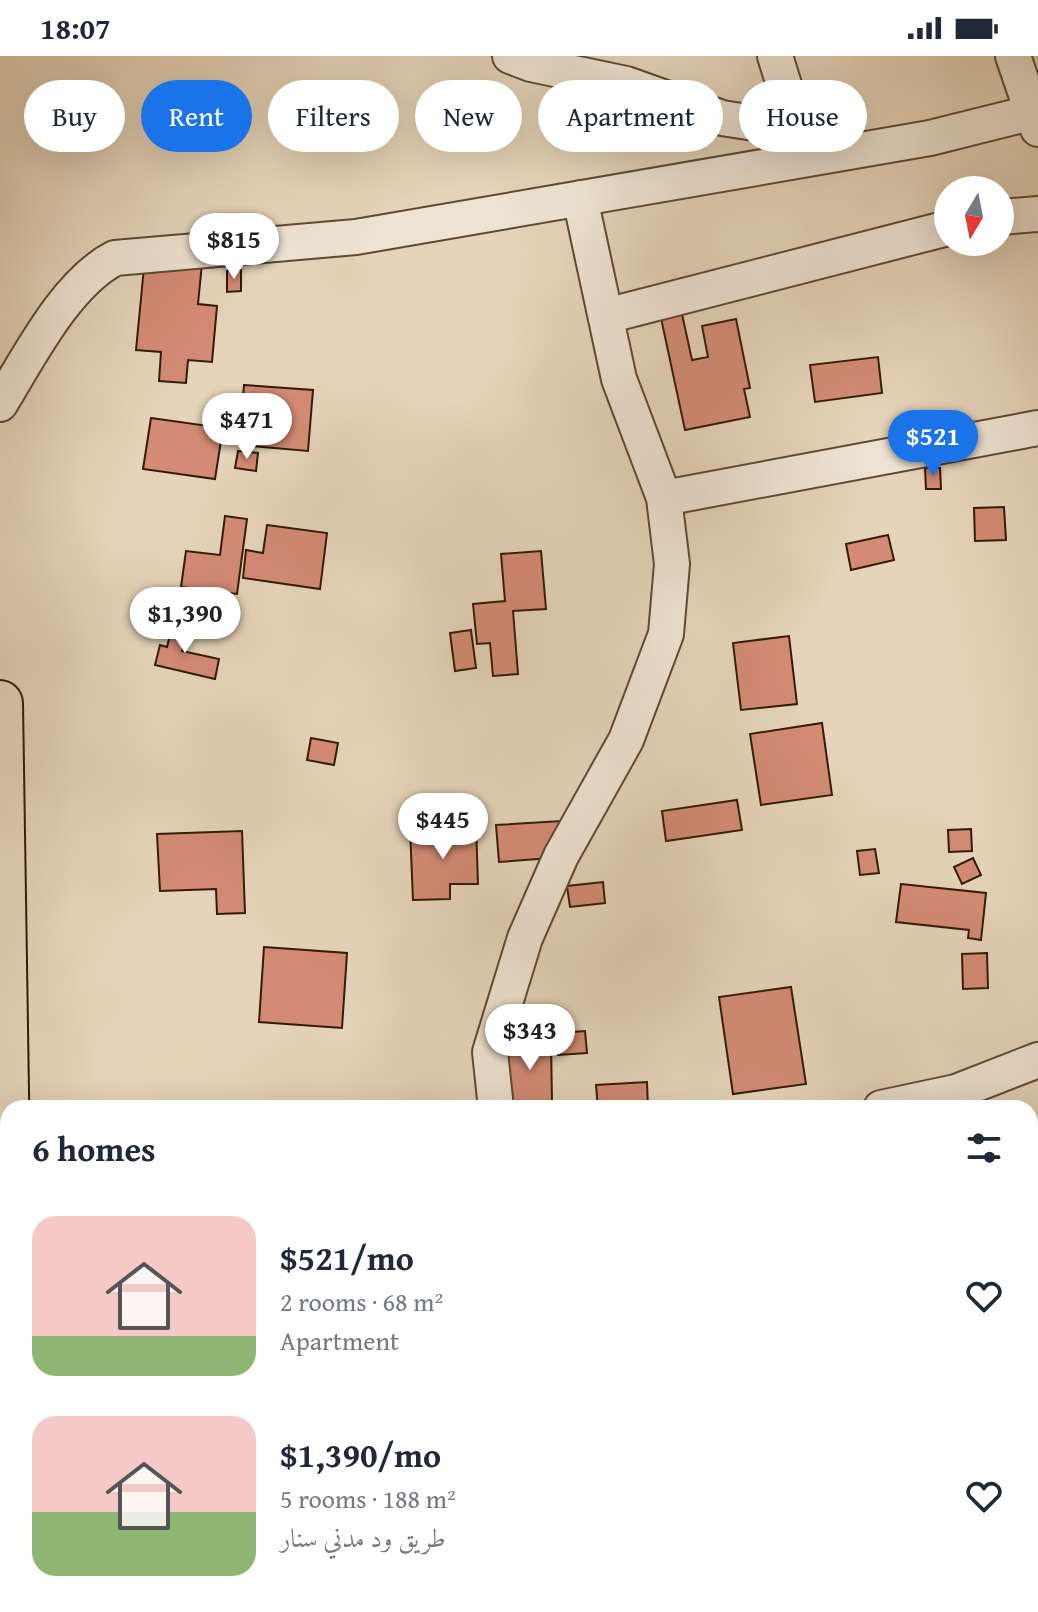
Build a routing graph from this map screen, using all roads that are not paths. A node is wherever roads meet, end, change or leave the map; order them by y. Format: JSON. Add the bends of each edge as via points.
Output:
{"nodes":[{"id":1,"x":510,"y":56,"type":"edge"},
{"id":2,"x":775,"y":56,"type":"edge"},
{"id":3,"x":1013,"y":56,"type":"edge"},
{"id":4,"x":783,"y":80,"type":"edge"},
{"id":5,"x":1036,"y":118,"type":"edge"},
{"id":6,"x":739,"y":121,"type":"edge"},
{"id":7,"x":806,"y":152,"type":"edge"},
{"id":8,"x":808,"y":159,"type":"junction"},
{"id":9,"x":580,"y":198,"type":"junction"},
{"id":10,"x":1038,"y":214,"type":"edge"},
{"id":11,"x":1014,"y":216,"type":"edge"},
{"id":12,"x":934,"y":232,"type":"edge"},
{"id":13,"x":606,"y":316,"type":"junction"},
{"id":14,"x":0,"y":404,"type":"edge"},
{"id":15,"x":1038,"y":428,"type":"edge"},
{"id":16,"x":664,"y":498,"type":"junction"},
{"id":17,"x":0,"y":703,"type":"edge"},
{"id":18,"x":2,"y":1024,"type":"edge"},
{"id":19,"x":1038,"y":1060,"type":"edge"},
{"id":20,"x":5,"y":1100,"type":"edge"},
{"id":21,"x":495,"y":1100,"type":"edge"},
{"id":22,"x":958,"y":1100,"type":"edge"}],
"edges":[{"from":1,"to":6,"type":"street","via":[[626,84]]},
{"from":2,"to":4,"type":"street"},
{"from":3,"to":5,"type":"street"},
{"from":5,"to":8,"type":"street"},
{"from":7,"to":8,"type":"street"},
{"from":8,"to":9,"type":"street"},
{"from":9,"to":13,"type":"street"},
{"from":9,"to":14,"type":"street","via":[[356,237],[115,258],[95,269],[43,334]]},
{"from":10,"to":11,"type":"street"},
{"from":12,"to":13,"type":"street"},
{"from":13,"to":16,"type":"street","via":[[619,379]]},
{"from":15,"to":16,"type":"street"},
{"from":16,"to":21,"type":"street","via":[[672,564],[666,634],[626,740],[561,856],[525,938],[490,1052]]},
{"from":17,"to":18,"type":"highway"},
{"from":18,"to":20,"type":"highway"},
{"from":19,"to":22,"type":"street"}]}
